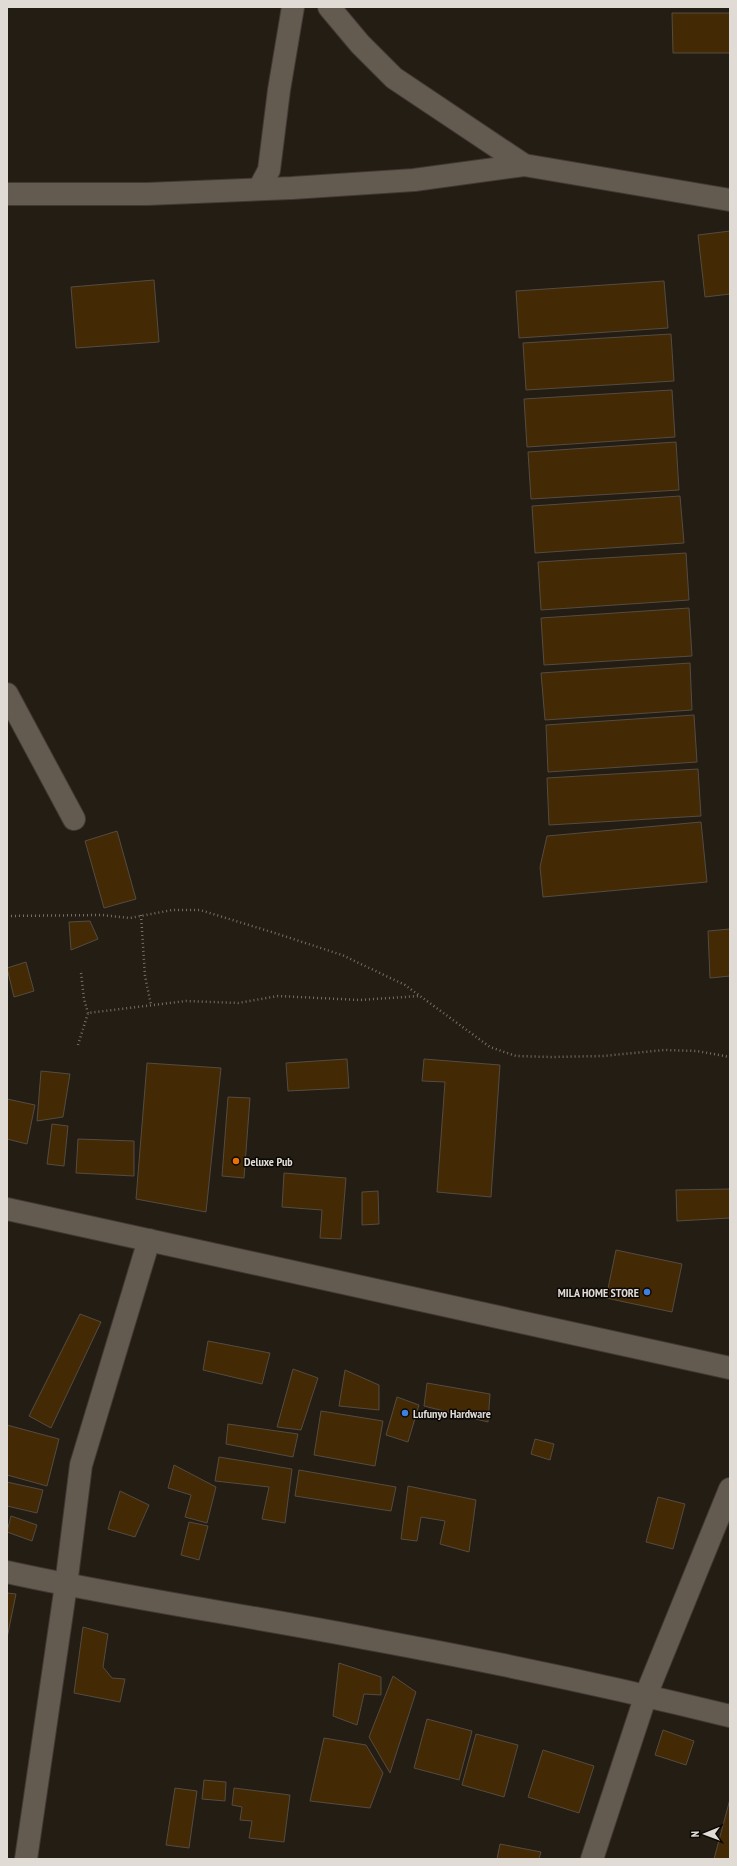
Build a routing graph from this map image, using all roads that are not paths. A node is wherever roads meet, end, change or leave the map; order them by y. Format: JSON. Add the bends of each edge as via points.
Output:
{"nodes":[{"id":1,"x":292,"y":7,"type":"edge"},
{"id":2,"x":329,"y":7,"type":"edge"},
{"id":3,"x":524,"y":165,"type":"junction"},
{"id":4,"x":259,"y":189,"type":"junction"},
{"id":5,"x":7,"y":194,"type":"edge"},
{"id":6,"x":730,"y":200,"type":"edge"},
{"id":7,"x":7,"y":694,"type":"edge"},
{"id":8,"x":74,"y":819,"type":"dead end"},
{"id":9,"x":7,"y":1209,"type":"edge"},
{"id":10,"x":149,"y":1240,"type":"junction"},
{"id":11,"x":730,"y":1368,"type":"edge"},
{"id":12,"x":730,"y":1489,"type":"edge"},
{"id":13,"x":7,"y":1572,"type":"edge"},
{"id":14,"x":66,"y":1585,"type":"junction"},
{"id":15,"x":646,"y":1695,"type":"junction"},
{"id":16,"x":730,"y":1716,"type":"edge"},
{"id":17,"x":26,"y":1859,"type":"edge"},
{"id":18,"x":592,"y":1859,"type":"edge"}],
"edges":[{"from":1,"to":4,"type":"street","via":[[269,170]]},
{"from":2,"to":3,"type":"street","via":[[360,44],[394,78]]},
{"from":3,"to":4,"type":"street","via":[[414,180]]},
{"from":3,"to":6,"type":"street"},
{"from":4,"to":5,"type":"street","via":[[147,194]]},
{"from":7,"to":8,"type":"street"},
{"from":9,"to":10,"type":"street"},
{"from":10,"to":11,"type":"street"},
{"from":10,"to":14,"type":"street","via":[[81,1465]]},
{"from":12,"to":15,"type":"street"},
{"from":13,"to":14,"type":"street"},
{"from":14,"to":15,"type":"street","via":[[374,1639]]},
{"from":14,"to":17,"type":"street"},
{"from":15,"to":16,"type":"street"},
{"from":15,"to":18,"type":"street"}]}
